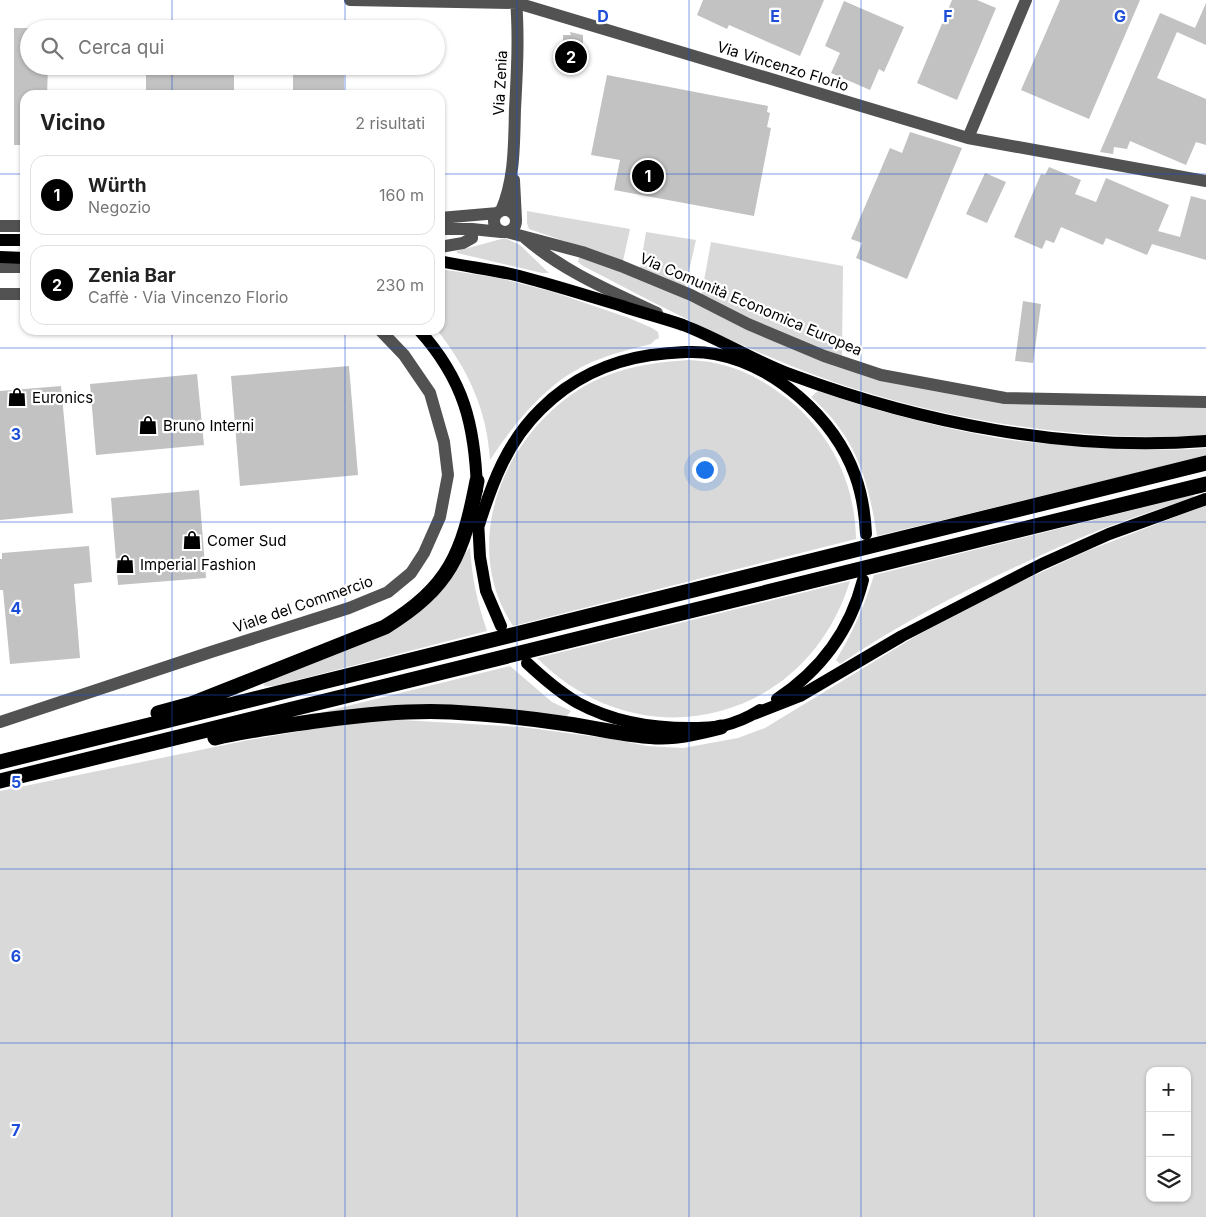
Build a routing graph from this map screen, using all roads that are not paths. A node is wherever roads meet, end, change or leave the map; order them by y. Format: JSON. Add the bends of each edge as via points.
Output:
{"nodes":[{"id":1,"x":350,"y":0,"type":"edge"},
{"id":2,"x":1026,"y":0,"type":"edge"},
{"id":3,"x":516,"y":1,"type":"edge"},
{"id":4,"x":968,"y":138,"type":"junction"},
{"id":5,"x":512,"y":167,"type":"junction"},
{"id":6,"x":1206,"y":181,"type":"edge"},
{"id":7,"x":498,"y":214,"type":"junction"},
{"id":8,"x":445,"y":218,"type":"edge"},
{"id":9,"x":0,"y":226,"type":"edge"},
{"id":10,"x":20,"y":226,"type":"edge"},
{"id":11,"x":445,"y":229,"type":"edge"},
{"id":12,"x":512,"y":229,"type":"junction"},
{"id":13,"x":476,"y":232,"type":"junction"},
{"id":14,"x":0,"y":240,"type":"edge"},
{"id":15,"x":20,"y":240,"type":"edge"},
{"id":16,"x":445,"y":246,"type":"edge"},
{"id":17,"x":582,"y":252,"type":"junction"},
{"id":18,"x":0,"y":257,"type":"edge"},
{"id":19,"x":20,"y":258,"type":"edge"},
{"id":20,"x":445,"y":262,"type":"edge"},
{"id":21,"x":0,"y":267,"type":"edge"},
{"id":22,"x":20,"y":267,"type":"edge"},
{"id":23,"x":575,"y":274,"type":"junction"},
{"id":24,"x":0,"y":294,"type":"edge"},
{"id":25,"x":20,"y":294,"type":"edge"},
{"id":26,"x":682,"y":325,"type":"junction"},
{"id":27,"x":385,"y":335,"type":"edge"},
{"id":28,"x":423,"y":335,"type":"edge"},
{"id":29,"x":704,"y":335,"type":"junction"},
{"id":30,"x":736,"y":359,"type":"junction"},
{"id":31,"x":757,"y":368,"type":"junction"},
{"id":32,"x":790,"y":374,"type":"junction"},
{"id":33,"x":1206,"y":402,"type":"edge"},
{"id":34,"x":1206,"y":441,"type":"edge"},
{"id":35,"x":1206,"y":463,"type":"edge"},
{"id":36,"x":477,"y":481,"type":"junction"},
{"id":37,"x":1206,"y":484,"type":"edge"},
{"id":38,"x":1206,"y":499,"type":"edge"},
{"id":39,"x":478,"y":528,"type":"junction"},
{"id":40,"x":866,"y":534,"type":"dead end"},
{"id":41,"x":863,"y":580,"type":"dead end"},
{"id":42,"x":501,"y":626,"type":"dead end"},
{"id":43,"x":527,"y":663,"type":"dead end"},
{"id":44,"x":754,"y":714,"type":"junction"},
{"id":45,"x":0,"y":722,"type":"edge"},
{"id":46,"x":721,"y":727,"type":"junction"},
{"id":47,"x":0,"y":762,"type":"edge"},
{"id":48,"x":32,"y":773,"type":"junction"},
{"id":49,"x":0,"y":781,"type":"edge"}],
"edges":[{"from":1,"to":3,"type":"street","name":"Via Vincenzo Florio"},
{"from":2,"to":4,"type":"street"},
{"from":3,"to":4,"type":"street","name":"Via Vincenzo Florio"},
{"from":3,"to":5,"type":"street","name":"Via Zenia","via":[[518,44]]},
{"from":4,"to":6,"type":"street","name":"Via Vincenzo Florio"},
{"from":5,"to":7,"type":"street","via":[[507,198]]},
{"from":5,"to":12,"type":"street","via":[[516,192]]},
{"from":7,"to":8,"type":"street"},
{"from":7,"to":12,"type":"street","via":[[510,212]]},
{"from":7,"to":12,"type":"street","via":[[494,224],[497,228]]},
{"from":7,"to":13,"type":"street"},
{"from":9,"to":10,"type":"street"},
{"from":11,"to":13,"type":"street"},
{"from":12,"to":13,"type":"street"},
{"from":12,"to":17,"type":"street","name":"Via Comunità Economica Europea"},
{"from":12,"to":23,"type":"street"},
{"from":13,"to":16,"type":"street","via":[[463,243]]},
{"from":14,"to":15,"type":"main road"},
{"from":17,"to":23,"type":"street","via":[[577,253],[572,262]]},
{"from":17,"to":33,"type":"street","name":"Via Comunità Economica Europea","via":[[691,295],[748,324],[824,356],[881,375],[1005,398]]},
{"from":18,"to":19,"type":"main road"},
{"from":20,"to":26,"type":"main road","via":[[511,274]]},
{"from":21,"to":22,"type":"street"},
{"from":23,"to":26,"type":"street"},
{"from":24,"to":25,"type":"street"},
{"from":26,"to":29,"type":"main road"},
{"from":27,"to":45,"type":"street","name":"Viale del Commercio","via":[[404,355],[430,393],[448,475],[440,517],[424,554],[411,573],[388,592],[349,608]]},
{"from":28,"to":36,"type":"main road","via":[[461,392],[475,451]]},
{"from":29,"to":30,"type":"main road"},
{"from":29,"to":32,"type":"main road"},
{"from":30,"to":31,"type":"main road"},
{"from":30,"to":39,"type":"main road","via":[[693,352],[641,357],[610,365],[566,388],[536,414],[511,446],[491,487]]},
{"from":31,"to":32,"type":"main road"},
{"from":31,"to":40,"type":"main road","via":[[776,378],[808,405],[839,444],[855,474]]},
{"from":32,"to":34,"type":"main road","via":[[854,396],[998,431],[1121,442]]},
{"from":35,"to":47,"type":"highway"},
{"from":36,"to":39,"type":"main road"},
{"from":36,"to":47,"type":"highway","via":[[470,520],[453,563],[426,597],[385,627],[191,704]]},
{"from":37,"to":48,"type":"highway"},
{"from":38,"to":44,"type":"main road","via":[[1109,534],[1042,564],[902,636],[800,696]]},
{"from":39,"to":42,"type":"main road","via":[[486,591]]},
{"from":41,"to":44,"type":"main road","via":[[848,622],[824,658],[793,688]]},
{"from":43,"to":46,"type":"main road","via":[[565,695],[606,715],[650,726]]},
{"from":44,"to":46,"type":"main road"},
{"from":46,"to":48,"type":"highway","via":[[696,734],[662,737],[516,717],[399,712],[273,727],[106,764]]},
{"from":48,"to":49,"type":"highway"}]}
